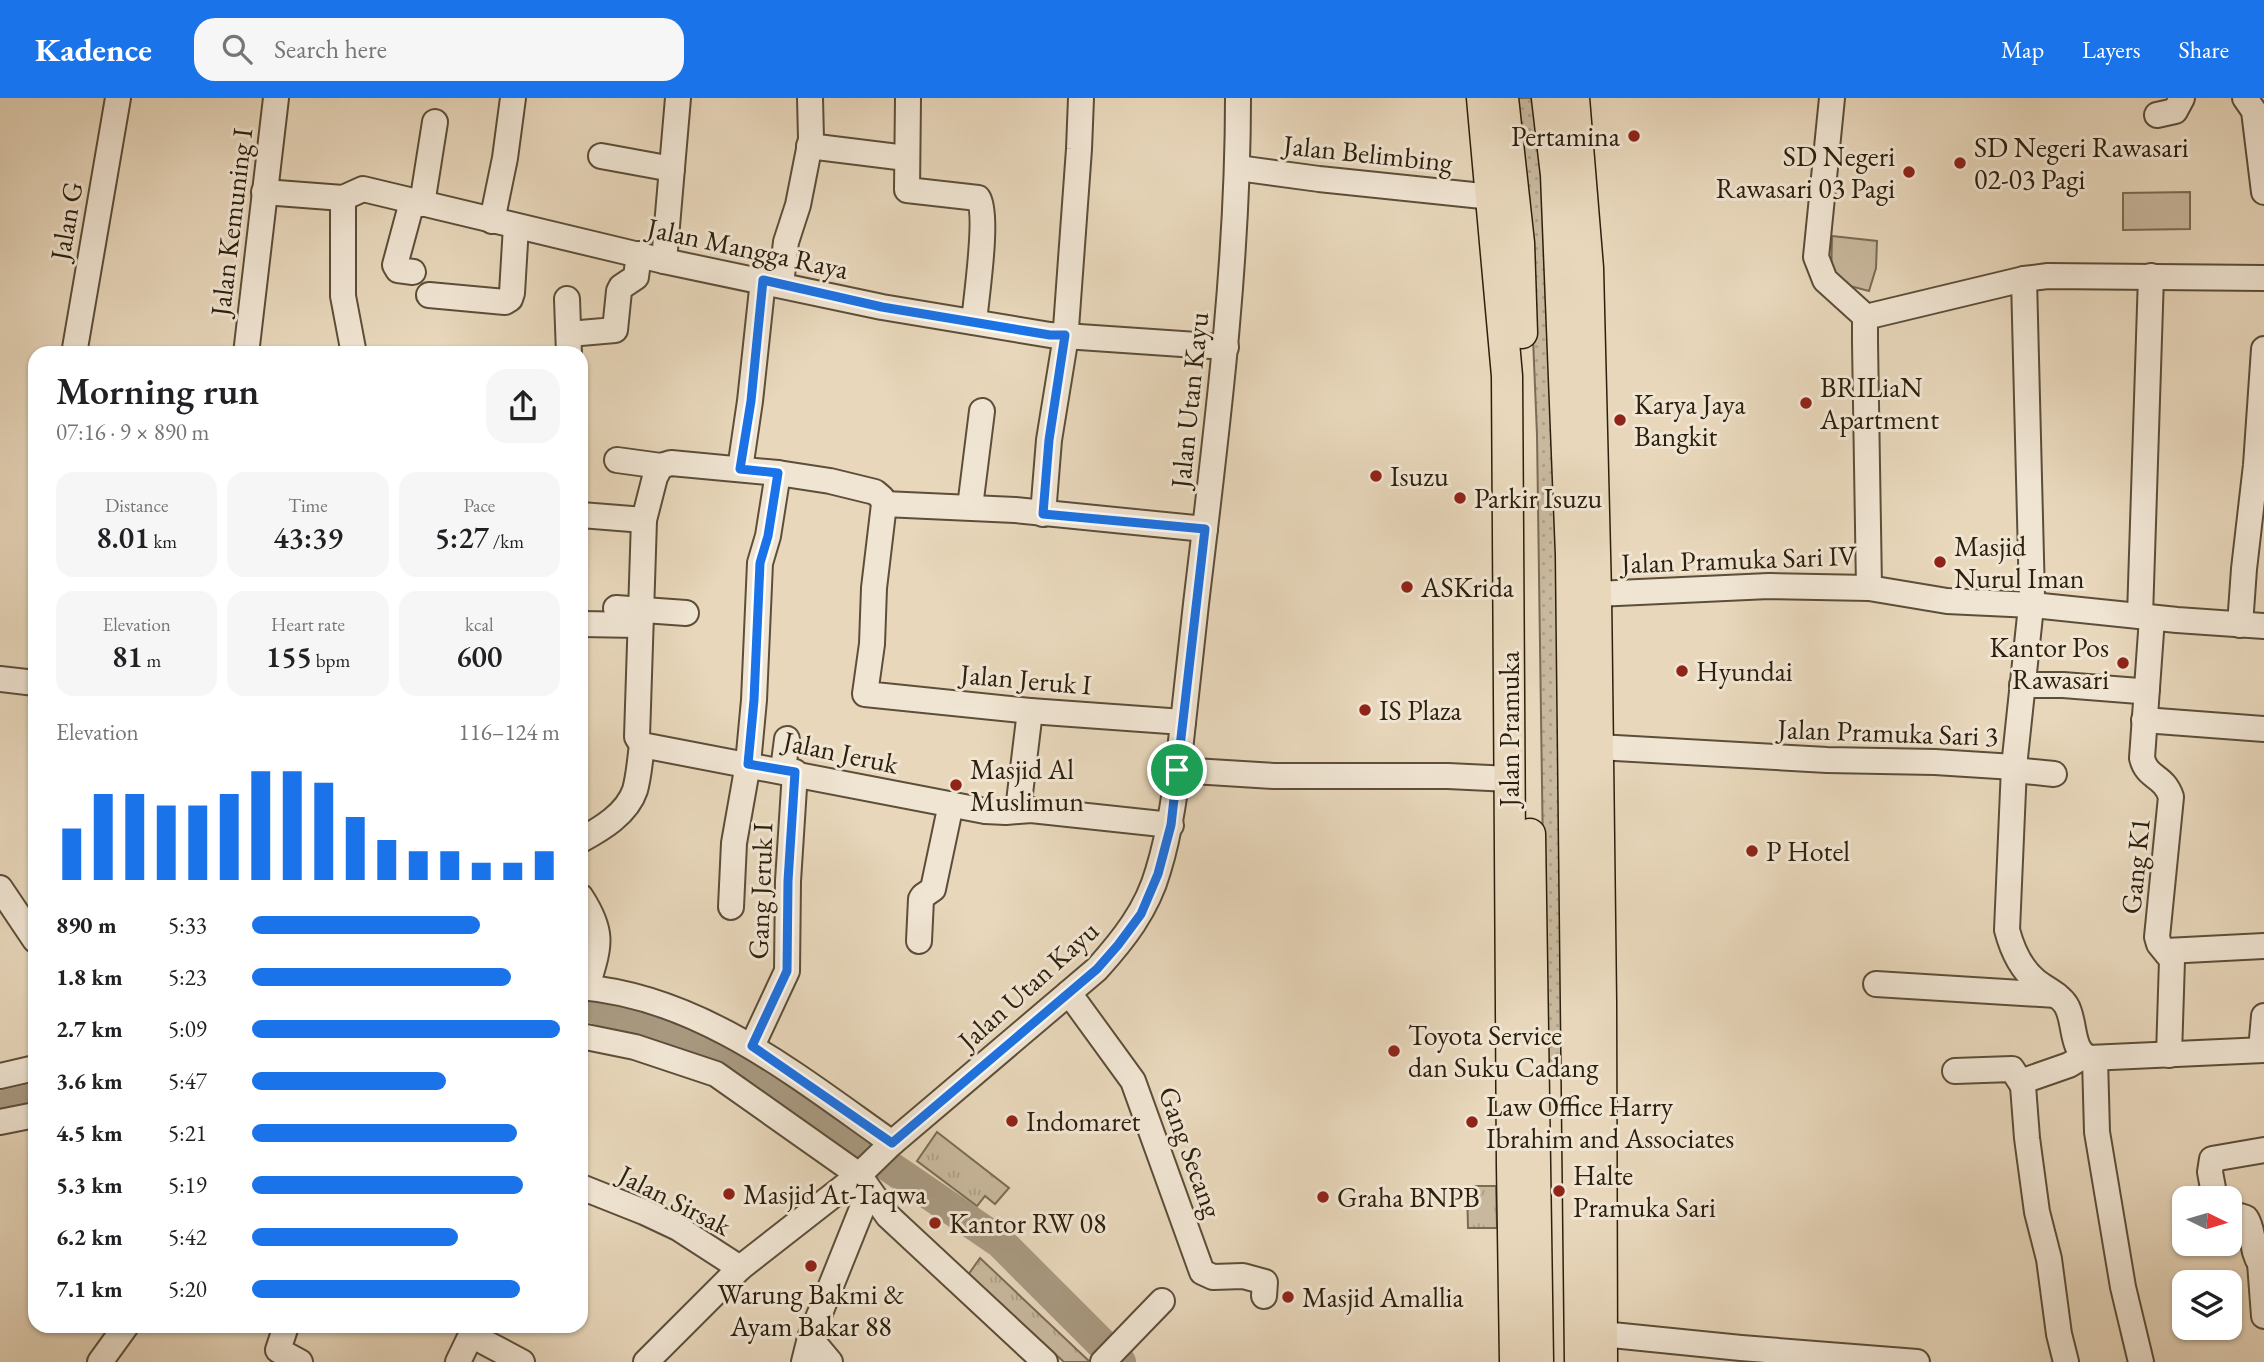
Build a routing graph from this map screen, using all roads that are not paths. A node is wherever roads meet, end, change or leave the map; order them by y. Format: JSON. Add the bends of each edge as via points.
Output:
{"nodes":[{"id":1,"x":118,"y":98,"type":"edge"},
{"id":2,"x":276,"y":98,"type":"edge"},
{"id":3,"x":513,"y":98,"type":"edge"},
{"id":4,"x":678,"y":98,"type":"edge"},
{"id":5,"x":810,"y":98,"type":"edge"},
{"id":6,"x":908,"y":98,"type":"edge"},
{"id":7,"x":1081,"y":98,"type":"edge"},
{"id":8,"x":1238,"y":98,"type":"edge"},
{"id":9,"x":1482,"y":98,"type":"edge"},
{"id":10,"x":1503,"y":98,"type":"edge"},
{"id":11,"x":1547,"y":98,"type":"edge"},
{"id":12,"x":1574,"y":98,"type":"edge"},
{"id":13,"x":1832,"y":98,"type":"edge"},
{"id":14,"x":2182,"y":98,"type":"edge"},
{"id":15,"x":2248,"y":99,"type":"edge"},
{"id":16,"x":2157,"y":115,"type":"dead end"},
{"id":17,"x":435,"y":122,"type":"dead end"},
{"id":18,"x":809,"y":146,"type":"junction"},
{"id":19,"x":601,"y":156,"type":"dead end"},
{"id":20,"x":906,"y":158,"type":"junction"},
{"id":21,"x":1238,"y":168,"type":"junction"},
{"id":22,"x":672,"y":169,"type":"junction"},
{"id":23,"x":264,"y":192,"type":"junction"},
{"id":24,"x":2264,"y":192,"type":"edge"},
{"id":25,"x":1492,"y":197,"type":"junction"},
{"id":26,"x":343,"y":198,"type":"junction"},
{"id":27,"x":417,"y":203,"type":"junction"},
{"id":28,"x":504,"y":223,"type":"junction"},
{"id":29,"x":639,"y":254,"type":"junction"},
{"id":30,"x":1560,"y":260,"type":"junction"},
{"id":31,"x":664,"y":261,"type":"junction"},
{"id":32,"x":1520,"y":266,"type":"junction"},
{"id":33,"x":413,"y":272,"type":"dead end"},
{"id":34,"x":2151,"y":276,"type":"junction"},
{"id":35,"x":2264,"y":278,"type":"edge"},
{"id":36,"x":2024,"y":279,"type":"junction"},
{"id":37,"x":772,"y":282,"type":"junction"},
{"id":38,"x":429,"y":295,"type":"dead end"},
{"id":39,"x":567,"y":299,"type":"dead end"},
{"id":40,"x":1867,"y":318,"type":"junction"},
{"id":41,"x":974,"y":323,"type":"junction"},
{"id":42,"x":1065,"y":335,"type":"junction"},
{"id":43,"x":569,"y":344,"type":"edge"},
{"id":44,"x":75,"y":346,"type":"edge"},
{"id":45,"x":247,"y":346,"type":"edge"},
{"id":46,"x":352,"y":346,"type":"edge"},
{"id":47,"x":1227,"y":347,"type":"junction"},
{"id":48,"x":2264,"y":349,"type":"edge"},
{"id":49,"x":982,"y":411,"type":"dead end"},
{"id":50,"x":617,"y":460,"type":"dead end"},
{"id":51,"x":661,"y":466,"type":"junction"},
{"id":52,"x":740,"y":469,"type":"junction"},
{"id":53,"x":778,"y":473,"type":"junction"},
{"id":54,"x":884,"y":504,"type":"junction"},
{"id":55,"x":970,"y":507,"type":"junction"},
{"id":56,"x":1043,"y":514,"type":"junction"},
{"id":57,"x":588,"y":515,"type":"edge"},
{"id":58,"x":644,"y":520,"type":"junction"},
{"id":59,"x":1205,"y":529,"type":"junction"},
{"id":60,"x":1870,"y":588,"type":"junction"},
{"id":61,"x":1596,"y":594,"type":"junction"},
{"id":62,"x":2032,"y":605,"type":"junction"},
{"id":63,"x":686,"y":613,"type":"dead end"},
{"id":64,"x":632,"y":614,"type":"junction"},
{"id":65,"x":2146,"y":617,"type":"junction"},
{"id":66,"x":588,"y":623,"type":"edge"},
{"id":67,"x":2252,"y":625,"type":"edge"},
{"id":68,"x":0,"y":679,"type":"edge"},
{"id":69,"x":28,"y":682,"type":"edge"},
{"id":70,"x":2022,"y":685,"type":"junction"},
{"id":71,"x":2147,"y":689,"type":"junction"},
{"id":72,"x":1030,"y":711,"type":"junction"},
{"id":73,"x":2144,"y":720,"type":"junction"},
{"id":74,"x":1183,"y":722,"type":"junction"},
{"id":75,"x":2264,"y":729,"type":"edge"},
{"id":76,"x":787,"y":739,"type":"dead end"},
{"id":77,"x":642,"y":745,"type":"junction"},
{"id":78,"x":1598,"y":747,"type":"junction"},
{"id":79,"x":748,"y":764,"type":"junction"},
{"id":80,"x":2014,"y":768,"type":"junction"},
{"id":81,"x":1177,"y":770,"type":"junction"},
{"id":82,"x":789,"y":771,"type":"junction"},
{"id":83,"x":2054,"y":774,"type":"dead end"},
{"id":84,"x":1510,"y":779,"type":"junction"},
{"id":85,"x":951,"y":804,"type":"junction"},
{"id":86,"x":1018,"y":810,"type":"junction"},
{"id":87,"x":1171,"y":825,"type":"junction"},
{"id":88,"x":588,"y":835,"type":"edge"},
{"id":89,"x":0,"y":888,"type":"edge"},
{"id":90,"x":588,"y":907,"type":"edge"},
{"id":91,"x":731,"y":907,"type":"dead end"},
{"id":92,"x":28,"y":930,"type":"edge"},
{"id":93,"x":919,"y":941,"type":"dead end"},
{"id":94,"x":2264,"y":946,"type":"edge"},
{"id":95,"x":2166,"y":951,"type":"junction"},
{"id":96,"x":588,"y":973,"type":"edge"},
{"id":97,"x":1875,"y":984,"type":"dead end"},
{"id":98,"x":588,"y":988,"type":"edge"},
{"id":99,"x":1069,"y":993,"type":"junction"},
{"id":100,"x":2056,"y":995,"type":"junction"},
{"id":101,"x":2264,"y":1016,"type":"edge"},
{"id":102,"x":588,"y":1037,"type":"edge"},
{"id":103,"x":752,"y":1046,"type":"junction"},
{"id":104,"x":2263,"y":1050,"type":"edge"},
{"id":105,"x":2169,"y":1055,"type":"junction"},
{"id":106,"x":2090,"y":1058,"type":"junction"},
{"id":107,"x":28,"y":1070,"type":"edge"},
{"id":108,"x":1955,"y":1071,"type":"dead end"},
{"id":109,"x":0,"y":1076,"type":"edge"},
{"id":110,"x":2023,"y":1086,"type":"junction"},
{"id":111,"x":28,"y":1116,"type":"edge"},
{"id":112,"x":0,"y":1122,"type":"edge"},
{"id":113,"x":1523,"y":1134,"type":"junction"},
{"id":114,"x":2264,"y":1150,"type":"edge"},
{"id":115,"x":875,"y":1164,"type":"junction"},
{"id":116,"x":2213,"y":1186,"type":"edge"},
{"id":117,"x":588,"y":1190,"type":"edge"},
{"id":118,"x":2242,"y":1217,"type":"edge"},
{"id":119,"x":2262,"y":1263,"type":"edge"},
{"id":120,"x":740,"y":1268,"type":"junction"},
{"id":121,"x":1264,"y":1297,"type":"dead end"},
{"id":122,"x":1162,"y":1301,"type":"dead end"},
{"id":123,"x":2264,"y":1316,"type":"edge"},
{"id":124,"x":121,"y":1333,"type":"edge"},
{"id":125,"x":284,"y":1333,"type":"edge"},
{"id":126,"x":472,"y":1333,"type":"edge"},
{"id":127,"x":476,"y":1333,"type":"edge"},
{"id":128,"x":810,"y":1338,"type":"junction"},
{"id":129,"x":1602,"y":1348,"type":"edge"},
{"id":130,"x":1107,"y":1357,"type":"edge"},
{"id":131,"x":100,"y":1362,"type":"edge"},
{"id":132,"x":300,"y":1362,"type":"edge"},
{"id":133,"x":458,"y":1362,"type":"edge"},
{"id":134,"x":522,"y":1362,"type":"edge"},
{"id":135,"x":646,"y":1362,"type":"edge"},
{"id":136,"x":804,"y":1362,"type":"edge"},
{"id":137,"x":830,"y":1362,"type":"edge"},
{"id":138,"x":1045,"y":1362,"type":"edge"},
{"id":139,"x":1515,"y":1362,"type":"edge"},
{"id":140,"x":1538,"y":1362,"type":"edge"},
{"id":141,"x":1580,"y":1362,"type":"edge"},
{"id":142,"x":1917,"y":1362,"type":"edge"},
{"id":143,"x":2066,"y":1362,"type":"edge"},
{"id":144,"x":2141,"y":1362,"type":"edge"}],
"edges":[{"from":1,"to":44,"type":"street","name":"Jalan G"},
{"from":2,"to":23,"type":"street","name":"Jalan Kemuning I"},
{"from":3,"to":28,"type":"street","via":[[505,158]]},
{"from":4,"to":22,"type":"street"},
{"from":5,"to":18,"type":"street"},
{"from":6,"to":20,"type":"street"},
{"from":7,"to":42,"type":"street"},
{"from":8,"to":21,"type":"street","name":"Jalan Utan Kayu"},
{"from":9,"to":25,"type":"main road","name":"Jalan Pramuka"},
{"from":10,"to":32,"type":"main road","name":"Jalan Pramuka"},
{"from":11,"to":30,"type":"main road"},
{"from":12,"to":61,"type":"main road","via":[[1588,268]]},
{"from":13,"to":40,"type":"street","via":[[1816,257],[1825,280]]},
{"from":14,"to":16,"type":"street","via":[[2175,111]]},
{"from":15,"to":24,"type":"street","via":[[2254,111]]},
{"from":17,"to":27,"type":"street"},
{"from":18,"to":20,"type":"street"},
{"from":18,"to":37,"type":"street","via":[[799,205]]},
{"from":19,"to":22,"type":"street"},
{"from":20,"to":41,"type":"street","via":[[907,190],[981,202]]},
{"from":21,"to":25,"type":"street","name":"Jalan Belimbing"},
{"from":21,"to":47,"type":"street","name":"Jalan Utan Kayu"},
{"from":22,"to":31,"type":"street"},
{"from":23,"to":26,"type":"street","name":"Jalan Mangga Raya"},
{"from":23,"to":45,"type":"street","name":"Jalan Kemuning I"},
{"from":25,"to":84,"type":"main road","name":"Jalan Pramuka","via":[[1507,376]]},
{"from":26,"to":27,"type":"street","name":"Jalan Mangga Raya","via":[[363,190]]},
{"from":26,"to":46,"type":"street","via":[[343,296]]},
{"from":27,"to":28,"type":"street","name":"Jalan Mangga Raya"},
{"from":27,"to":33,"type":"street","via":[[395,265],[398,270]]},
{"from":28,"to":29,"type":"street","name":"Jalan Mangga Raya"},
{"from":28,"to":38,"type":"street","via":[[510,299]]},
{"from":29,"to":31,"type":"street","name":"Jalan Mangga Raya"},
{"from":29,"to":43,"type":"street","via":[[636,277],[619,291],[615,330]]},
{"from":30,"to":32,"type":"main road"},
{"from":30,"to":141,"type":"main road","via":[[1571,555]]},
{"from":31,"to":37,"type":"street","name":"Jalan Mangga Raya"},
{"from":32,"to":113,"type":"main road","name":"Jalan Pramuka"},
{"from":34,"to":35,"type":"street"},
{"from":34,"to":36,"type":"street"},
{"from":34,"to":65,"type":"street"},
{"from":36,"to":40,"type":"street"},
{"from":36,"to":62,"type":"street"},
{"from":37,"to":41,"type":"street","name":"Jalan Mangga Raya"},
{"from":37,"to":52,"type":"street"},
{"from":39,"to":43,"type":"street"},
{"from":40,"to":60,"type":"street","name":"Jalan Pramuka Sari IV"},
{"from":41,"to":42,"type":"street","name":"Jalan Mangga Raya"},
{"from":42,"to":47,"type":"street","name":"Jalan Mangga Raya"},
{"from":42,"to":56,"type":"street"},
{"from":47,"to":59,"type":"street","name":"Jalan Utan Kayu"},
{"from":48,"to":67,"type":"street","via":[[2244,569]]},
{"from":49,"to":55,"type":"street"},
{"from":50,"to":51,"type":"street"},
{"from":51,"to":52,"type":"street"},
{"from":51,"to":58,"type":"street"},
{"from":52,"to":53,"type":"street"},
{"from":53,"to":54,"type":"street","via":[[875,492]]},
{"from":53,"to":79,"type":"street","via":[[760,563]]},
{"from":54,"to":55,"type":"street"},
{"from":54,"to":72,"type":"street","name":"Jalan Jeruk I","via":[[865,694]]},
{"from":55,"to":56,"type":"street"},
{"from":56,"to":59,"type":"street"},
{"from":57,"to":58,"type":"street"},
{"from":58,"to":64,"type":"street"},
{"from":59,"to":74,"type":"street","name":"Jalan Utan Kayu"},
{"from":60,"to":61,"type":"street","name":"Jalan Pramuka Sari IV","via":[[1769,586]]},
{"from":60,"to":62,"type":"street","via":[[1947,601]]},
{"from":61,"to":78,"type":"main road"},
{"from":62,"to":65,"type":"street"},
{"from":62,"to":70,"type":"street"},
{"from":63,"to":64,"type":"street"},
{"from":64,"to":66,"type":"street"},
{"from":64,"to":77,"type":"street","via":[[637,737]]},
{"from":65,"to":67,"type":"street"},
{"from":65,"to":71,"type":"street","name":"Gang K1"},
{"from":68,"to":69,"type":"street"},
{"from":70,"to":71,"type":"street"},
{"from":70,"to":80,"type":"street"},
{"from":71,"to":73,"type":"street","name":"Gang K1"},
{"from":72,"to":74,"type":"street","name":"Jalan Jeruk I"},
{"from":72,"to":86,"type":"street"},
{"from":73,"to":75,"type":"street"},
{"from":73,"to":95,"type":"street","name":"Gang K1","via":[[2144,766],[2163,781],[2171,797],[2157,937]]},
{"from":74,"to":81,"type":"street","name":"Jalan Utan Kayu"},
{"from":76,"to":82,"type":"street","name":"Gang Jeruk I"},
{"from":77,"to":79,"type":"street","name":"Jalan Jeruk"},
{"from":77,"to":88,"type":"street","via":[[634,792],[610,823]]},
{"from":78,"to":80,"type":"street","name":"Jalan Pramuka Sari 3"},
{"from":78,"to":129,"type":"main road"},
{"from":79,"to":82,"type":"street","name":"Jalan Jeruk"},
{"from":79,"to":91,"type":"street","via":[[734,843]]},
{"from":80,"to":83,"type":"street"},
{"from":80,"to":100,"type":"street","name":"Jalan Pramuka Sari 3","via":[[2007,930],[2026,971]]},
{"from":81,"to":84,"type":"street"},
{"from":81,"to":87,"type":"street","name":"Jalan Utan Kayu"},
{"from":82,"to":85,"type":"street","name":"Jalan Jeruk"},
{"from":82,"to":103,"type":"street","name":"Gang Jeruk I","via":[[787,971]]},
{"from":84,"to":113,"type":"main road","name":"Jalan Pramuka"},
{"from":85,"to":86,"type":"street","name":"Jalan Jeruk","via":[[985,811]]},
{"from":85,"to":93,"type":"street","via":[[933,889],[921,899]]},
{"from":86,"to":87,"type":"street","name":"Jalan Jeruk"},
{"from":87,"to":99,"type":"street","name":"Jalan Utan Kayu","via":[[1141,914],[1104,961]]},
{"from":89,"to":92,"type":"street"},
{"from":90,"to":96,"type":"street","via":[[599,936]]},
{"from":94,"to":95,"type":"street"},
{"from":95,"to":105,"type":"street","name":"Gang K1","via":[[2172,960]]},
{"from":97,"to":100,"type":"street"},
{"from":98,"to":103,"type":"street","via":[[651,1001]]},
{"from":99,"to":115,"type":"street","name":"Jalan Utan Kayu"},
{"from":99,"to":121,"type":"street","name":"Gang Secang","via":[[1133,1081],[1202,1272],[1265,1282]]},
{"from":100,"to":106,"type":"street","name":"Jalan Pramuka Sari 3","via":[[2068,1009],[2077,1047]]},
{"from":101,"to":104,"type":"street"},
{"from":102,"to":115,"type":"street","via":[[635,1047],[716,1074]]},
{"from":103,"to":115,"type":"street"},
{"from":104,"to":105,"type":"street"},
{"from":105,"to":106,"type":"street"},
{"from":106,"to":110,"type":"street","via":[[2026,1080]]},
{"from":106,"to":144,"type":"street","name":"Jalan Pramuka Sari 3","via":[[2097,1132],[2123,1287]]},
{"from":107,"to":109,"type":"street"},
{"from":108,"to":110,"type":"street","via":[[2012,1069]]},
{"from":110,"to":143,"type":"street","via":[[2037,1212]]},
{"from":111,"to":112,"type":"street"},
{"from":113,"to":139,"type":"main road","name":"Jalan Pramuka"},
{"from":113,"to":140,"type":"main road","name":"Jalan Pramuka"},
{"from":114,"to":116,"type":"street","via":[[2212,1160]]},
{"from":115,"to":120,"type":"street","name":"Jalan Utan Kayu"},
{"from":115,"to":128,"type":"street"},
{"from":115,"to":138,"type":"street","via":[[888,1216]]},
{"from":117,"to":120,"type":"street","name":"Jalan Sirsak","via":[[678,1228]]},
{"from":118,"to":119,"type":"street","via":[[2249,1222],[2256,1258]]},
{"from":119,"to":123,"type":"street"},
{"from":120,"to":135,"type":"street","name":"Jalan Utan Kayu"},
{"from":122,"to":130,"type":"street"},
{"from":124,"to":131,"type":"street"},
{"from":125,"to":132,"type":"street","via":[[278,1350]]},
{"from":126,"to":133,"type":"street"},
{"from":127,"to":134,"type":"street"},
{"from":128,"to":136,"type":"street"},
{"from":128,"to":137,"type":"street"},
{"from":129,"to":142,"type":"street","via":[[1741,1348]]}]}
